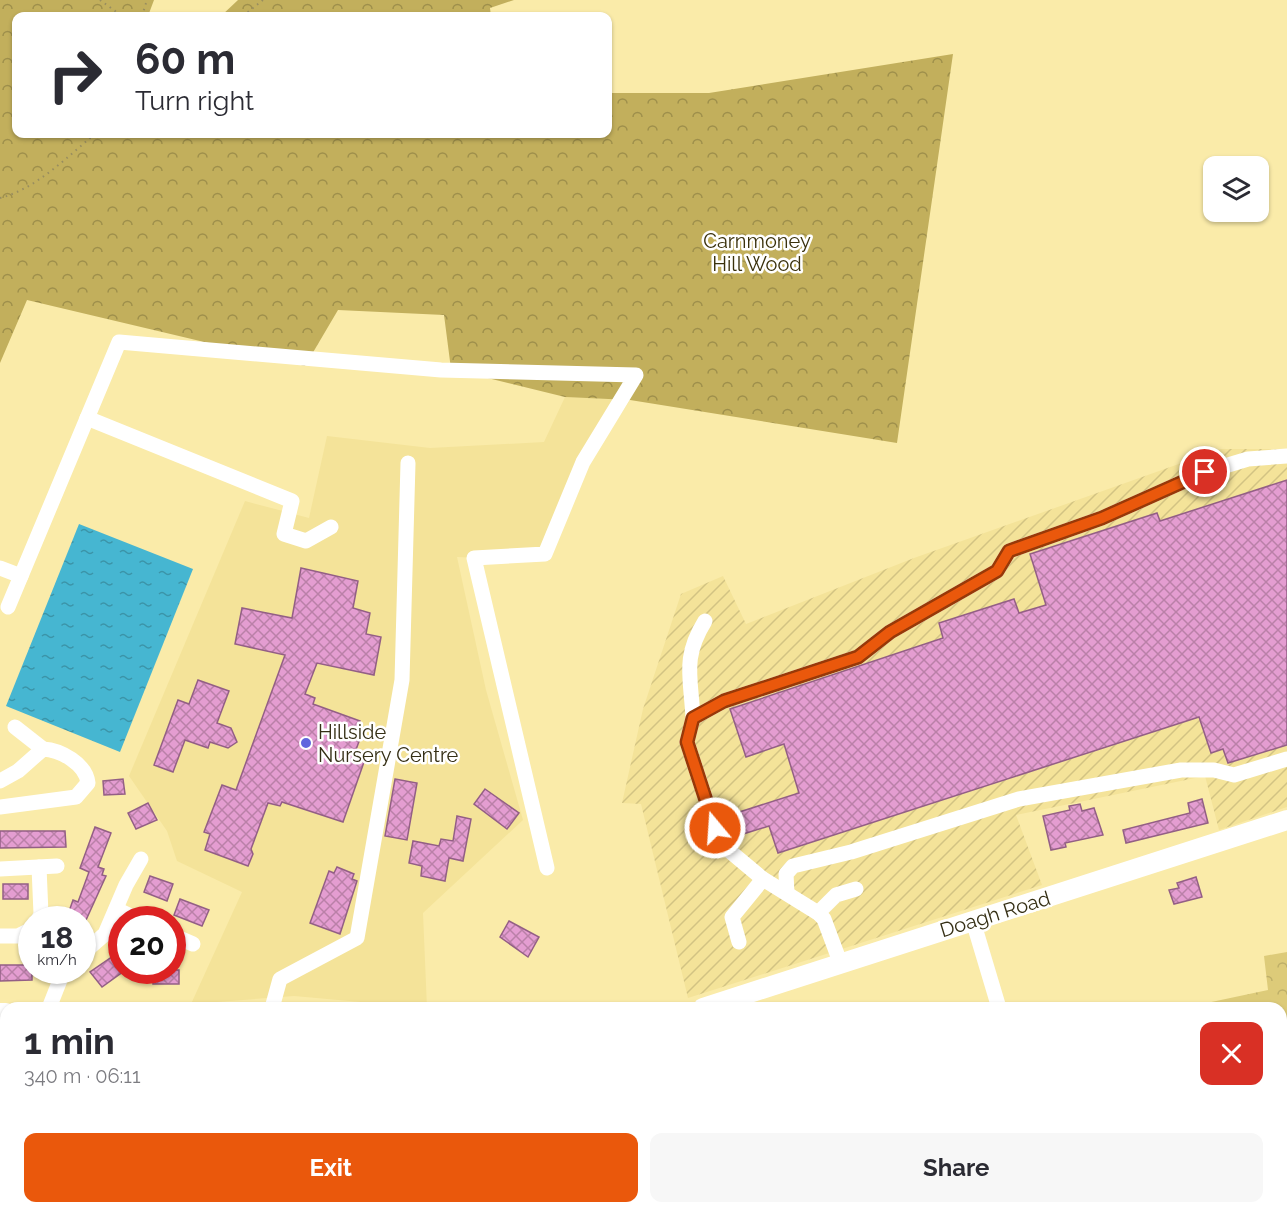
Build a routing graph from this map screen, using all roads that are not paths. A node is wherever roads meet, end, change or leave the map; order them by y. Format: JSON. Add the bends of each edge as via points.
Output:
{"nodes":[{"id":1,"x":87,"y":418,"type":"junction"},
{"id":2,"x":1287,"y":456,"type":"edge"},
{"id":3,"x":408,"y":463,"type":"dead end"},
{"id":4,"x":331,"y":527,"type":"dead end"},
{"id":5,"x":0,"y":568,"type":"edge"},
{"id":6,"x":21,"y":576,"type":"junction"},
{"id":7,"x":8,"y":608,"type":"dead end"},
{"id":8,"x":705,"y":621,"type":"dead end"},
{"id":9,"x":693,"y":718,"type":"junction"},
{"id":10,"x":15,"y":727,"type":"dead end"},
{"id":11,"x":43,"y":748,"type":"junction"},
{"id":12,"x":1287,"y":759,"type":"edge"},
{"id":13,"x":0,"y":782,"type":"edge"},
{"id":14,"x":0,"y":807,"type":"edge"},
{"id":15,"x":1287,"y":820,"type":"edge"},
{"id":16,"x":141,"y":859,"type":"dead end"},
{"id":17,"x":57,"y":866,"type":"dead end"},
{"id":18,"x":39,"y":867,"type":"junction"},
{"id":19,"x":0,"y":868,"type":"edge"},
{"id":20,"x":547,"y":868,"type":"dead end"},
{"id":21,"x":763,"y":879,"type":"junction"},
{"id":22,"x":856,"y":889,"type":"dead end"},
{"id":23,"x":787,"y":893,"type":"junction"},
{"id":24,"x":41,"y":906,"type":"edge"},
{"id":25,"x":118,"y":906,"type":"edge"},
{"id":26,"x":818,"y":913,"type":"junction"},
{"id":27,"x":974,"y":921,"type":"junction"},
{"id":28,"x":108,"y":927,"type":"edge"},
{"id":29,"x":0,"y":936,"type":"edge"},
{"id":30,"x":18,"y":936,"type":"edge"},
{"id":31,"x":186,"y":941,"type":"edge"},
{"id":32,"x":96,"y":942,"type":"edge"},
{"id":33,"x":739,"y":942,"type":"dead end"},
{"id":34,"x":193,"y":944,"type":"dead end"},
{"id":35,"x":840,"y":962,"type":"junction"},
{"id":36,"x":58,"y":984,"type":"edge"},
{"id":37,"x":51,"y":1002,"type":"edge"},
{"id":38,"x":274,"y":1002,"type":"edge"},
{"id":39,"x":721,"y":1002,"type":"edge"},
{"id":40,"x":997,"y":1002,"type":"edge"}],
"edges":[{"from":1,"to":4,"type":"street","via":[[291,501],[284,534],[306,541]]},
{"from":1,"to":6,"type":"street"},
{"from":1,"to":20,"type":"street","via":[[119,342],[441,370],[636,375],[583,462],[545,554],[474,558]]},
{"from":2,"to":9,"type":"street","via":[[1248,459],[1205,472],[1102,518],[1009,551],[997,571],[890,632],[858,657],[724,701]]},
{"from":3,"to":38,"type":"street","via":[[402,680],[357,938],[280,979]]},
{"from":5,"to":6,"type":"street"},
{"from":6,"to":7,"type":"street"},
{"from":8,"to":9,"type":"street","via":[[688,658]]},
{"from":9,"to":21,"type":"street","via":[[687,742],[720,843]]},
{"from":10,"to":11,"type":"street"},
{"from":11,"to":13,"type":"street"},
{"from":11,"to":14,"type":"street","via":[[81,766],[87,774],[84,790],[76,797]]},
{"from":12,"to":23,"type":"street","via":[[1234,775],[1214,770],[1181,770],[1019,799],[851,852],[793,866],[786,874]]},
{"from":15,"to":27,"type":"main road","name":"Doagh Road"},
{"from":16,"to":25,"type":"street"},
{"from":17,"to":18,"type":"street"},
{"from":18,"to":19,"type":"street"},
{"from":18,"to":24,"type":"street"},
{"from":21,"to":23,"type":"street"},
{"from":21,"to":33,"type":"street","via":[[732,917]]},
{"from":22,"to":26,"type":"street","via":[[836,895]]},
{"from":23,"to":26,"type":"street"},
{"from":26,"to":35,"type":"street","via":[[824,919]]},
{"from":27,"to":35,"type":"main road","name":"Doagh Road"},
{"from":27,"to":40,"type":"street"},
{"from":28,"to":32,"type":"street"},
{"from":29,"to":30,"type":"street"},
{"from":31,"to":34,"type":"street"},
{"from":35,"to":39,"type":"main road","name":"Doagh Road"},
{"from":36,"to":37,"type":"street"}]}
